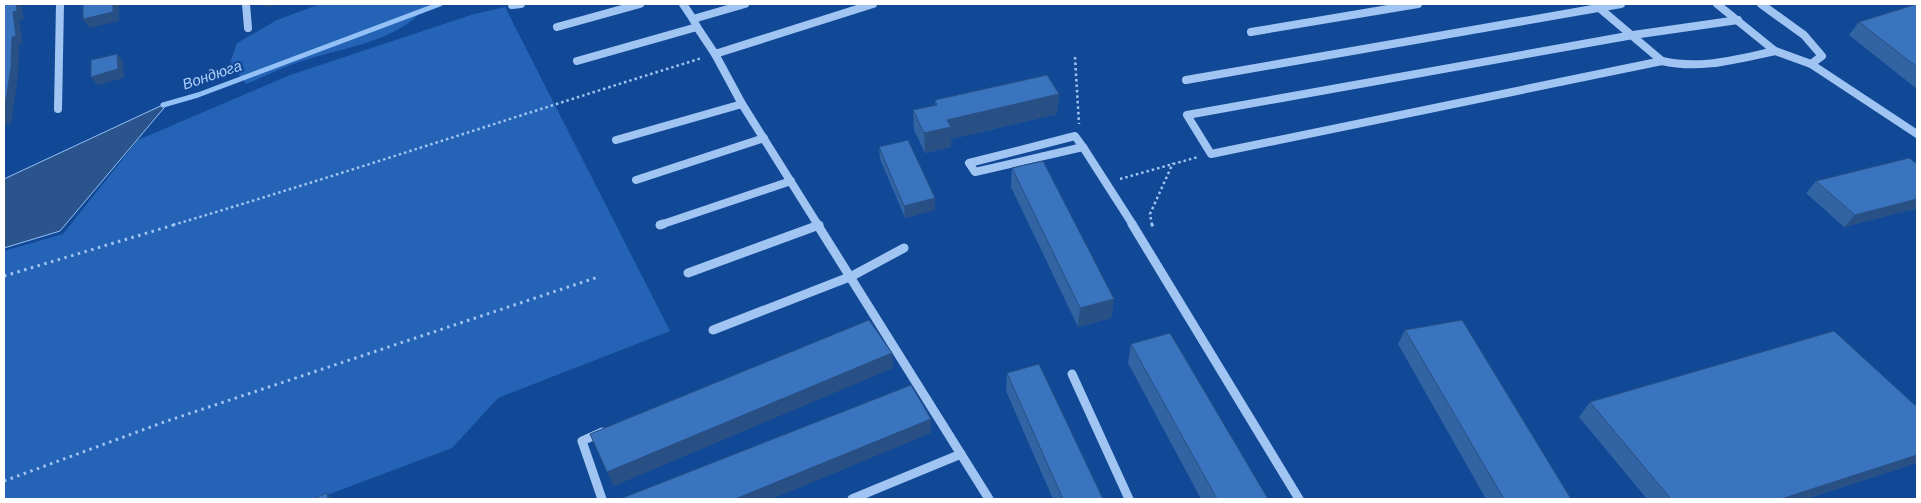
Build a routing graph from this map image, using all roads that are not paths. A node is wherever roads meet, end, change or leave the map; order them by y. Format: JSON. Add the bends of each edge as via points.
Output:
{"nodes":[{"id":1,"x":60,"y":4,"type":"edge"},
{"id":2,"x":246,"y":4,"type":"edge"},
{"id":3,"x":521,"y":4,"type":"edge"},
{"id":4,"x":640,"y":4,"type":"edge"},
{"id":5,"x":683,"y":4,"type":"edge"},
{"id":6,"x":745,"y":4,"type":"edge"},
{"id":7,"x":873,"y":4,"type":"edge"},
{"id":8,"x":1418,"y":4,"type":"edge"},
{"id":9,"x":1621,"y":4,"type":"edge"},
{"id":10,"x":1716,"y":4,"type":"edge"},
{"id":11,"x":1761,"y":4,"type":"edge"},
{"id":12,"x":512,"y":5,"type":"dead end"},
{"id":13,"x":1597,"y":6,"type":"edge"},
{"id":14,"x":693,"y":19,"type":"junction"},
{"id":15,"x":1738,"y":20,"type":"junction"},
{"id":16,"x":557,"y":27,"type":"dead end"},
{"id":17,"x":697,"y":27,"type":"junction"},
{"id":18,"x":248,"y":28,"type":"dead end"},
{"id":19,"x":1251,"y":32,"type":"dead end"},
{"id":20,"x":1633,"y":36,"type":"junction"},
{"id":21,"x":1775,"y":51,"type":"junction"},
{"id":22,"x":715,"y":54,"type":"junction"},
{"id":23,"x":577,"y":60,"type":"dead end"},
{"id":24,"x":1662,"y":61,"type":"junction"},
{"id":25,"x":1810,"y":64,"type":"junction"},
{"id":26,"x":1186,"y":80,"type":"dead end"},
{"id":27,"x":742,"y":104,"type":"junction"},
{"id":28,"x":58,"y":109,"type":"dead end"},
{"id":29,"x":1917,"y":134,"type":"edge"},
{"id":30,"x":764,"y":138,"type":"junction"},
{"id":31,"x":616,"y":140,"type":"dead end"},
{"id":32,"x":1083,"y":147,"type":"junction"},
{"id":33,"x":636,"y":180,"type":"dead end"},
{"id":34,"x":791,"y":181,"type":"junction"},
{"id":35,"x":660,"y":225,"type":"dead end"},
{"id":36,"x":819,"y":225,"type":"junction"},
{"id":37,"x":904,"y":248,"type":"dead end"},
{"id":38,"x":688,"y":273,"type":"dead end"},
{"id":39,"x":852,"y":276,"type":"junction"},
{"id":40,"x":713,"y":330,"type":"dead end"},
{"id":41,"x":1072,"y":374,"type":"dead end"},
{"id":42,"x":609,"y":429,"type":"edge"},
{"id":43,"x":961,"y":454,"type":"junction"},
{"id":44,"x":602,"y":499,"type":"edge"},
{"id":45,"x":852,"y":499,"type":"edge"},
{"id":46,"x":989,"y":499,"type":"edge"},
{"id":47,"x":1129,"y":499,"type":"edge"},
{"id":48,"x":1298,"y":499,"type":"edge"}],
"edges":[{"from":1,"to":28,"type":"street"},
{"from":2,"to":18,"type":"street"},
{"from":3,"to":12,"type":"street"},
{"from":4,"to":16,"type":"street"},
{"from":5,"to":14,"type":"street"},
{"from":6,"to":14,"type":"street"},
{"from":7,"to":22,"type":"street"},
{"from":8,"to":19,"type":"street"},
{"from":9,"to":13,"type":"street"},
{"from":10,"to":15,"type":"street"},
{"from":11,"to":25,"type":"street","via":[[1804,35],[1822,56]]},
{"from":13,"to":20,"type":"street"},
{"from":13,"to":26,"type":"street"},
{"from":14,"to":17,"type":"street"},
{"from":15,"to":20,"type":"street"},
{"from":15,"to":21,"type":"street"},
{"from":17,"to":22,"type":"street"},
{"from":17,"to":23,"type":"street"},
{"from":20,"to":24,"type":"street"},
{"from":20,"to":24,"type":"street","via":[[1187,115],[1210,154]]},
{"from":21,"to":24,"type":"street","via":[[1691,67]]},
{"from":21,"to":25,"type":"street"},
{"from":22,"to":27,"type":"street"},
{"from":25,"to":29,"type":"street"},
{"from":27,"to":30,"type":"street"},
{"from":27,"to":31,"type":"street"},
{"from":30,"to":33,"type":"street"},
{"from":30,"to":34,"type":"street"},
{"from":32,"to":32,"type":"street","via":[[1075,136],[969,162],[976,172]]},
{"from":32,"to":48,"type":"street"},
{"from":34,"to":35,"type":"street"},
{"from":34,"to":36,"type":"street"},
{"from":36,"to":38,"type":"street"},
{"from":36,"to":39,"type":"street"},
{"from":37,"to":39,"type":"street"},
{"from":39,"to":40,"type":"street"},
{"from":39,"to":43,"type":"street","via":[[872,320]]},
{"from":41,"to":47,"type":"street"},
{"from":42,"to":44,"type":"street","via":[[582,441]]},
{"from":43,"to":45,"type":"street"},
{"from":43,"to":46,"type":"street"}]}
